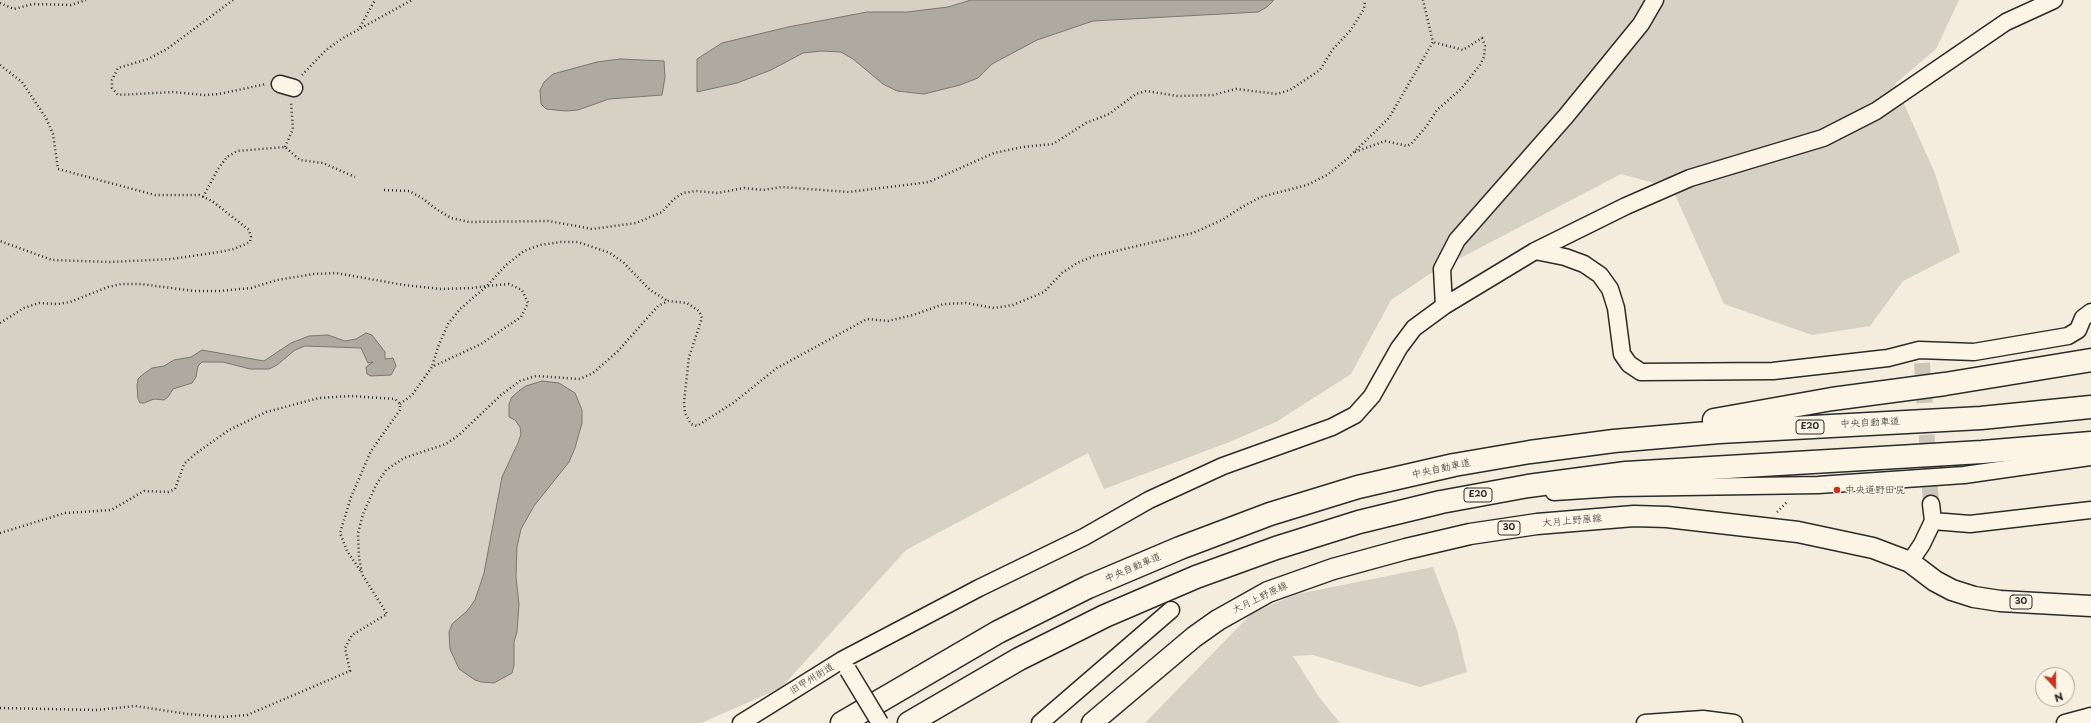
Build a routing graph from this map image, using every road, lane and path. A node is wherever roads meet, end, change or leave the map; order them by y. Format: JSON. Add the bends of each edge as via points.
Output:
{"nodes":[{"id":1,"x":86,"y":0,"type":"edge"},
{"id":2,"x":234,"y":0,"type":"edge"},
{"id":3,"x":375,"y":0,"type":"edge"},
{"id":4,"x":412,"y":0,"type":"edge"},
{"id":5,"x":1365,"y":0,"type":"edge"},
{"id":6,"x":1424,"y":0,"type":"edge"},
{"id":7,"x":1655,"y":0,"type":"edge"},
{"id":8,"x":2054,"y":0,"type":"edge"},
{"id":9,"x":0,"y":4,"type":"edge"},
{"id":10,"x":360,"y":28,"type":"junction"},
{"id":11,"x":1433,"y":42,"type":"junction"},
{"id":12,"x":0,"y":65,"type":"edge"},
{"id":13,"x":287,"y":86,"type":"junction"},
{"id":14,"x":285,"y":148,"type":"junction"},
{"id":15,"x":1354,"y":152,"type":"junction"},
{"id":16,"x":355,"y":177,"type":"dead end"},
{"id":17,"x":384,"y":190,"type":"dead end"},
{"id":18,"x":204,"y":197,"type":"junction"},
{"id":19,"x":0,"y":242,"type":"edge"},
{"id":20,"x":1535,"y":251,"type":"junction"},
{"id":21,"x":486,"y":286,"type":"junction"},
{"id":22,"x":668,"y":301,"type":"junction"},
{"id":23,"x":1444,"y":306,"type":"junction"},
{"id":24,"x":2091,"y":312,"type":"edge"},
{"id":25,"x":0,"y":323,"type":"edge"},
{"id":26,"x":2091,"y":360,"type":"edge"},
{"id":27,"x":432,"y":367,"type":"junction"},
{"id":28,"x":400,"y":404,"type":"junction"},
{"id":29,"x":2091,"y":407,"type":"edge"},
{"id":30,"x":2091,"y":443,"type":"edge"},
{"id":31,"x":1530,"y":452,"type":"junction"},
{"id":32,"x":2091,"y":457,"type":"edge"},
{"id":33,"x":1462,"y":498,"type":"junction"},
{"id":34,"x":1931,"y":504,"type":"tunnel mouth"},
{"id":35,"x":2091,"y":510,"type":"edge"},
{"id":36,"x":1933,"y":521,"type":"junction"},
{"id":37,"x":0,"y":533,"type":"edge"},
{"id":38,"x":1910,"y":562,"type":"junction"},
{"id":39,"x":362,"y":574,"type":"junction"},
{"id":40,"x":2091,"y":606,"type":"edge"},
{"id":41,"x":1171,"y":610,"type":"dead end"},
{"id":42,"x":845,"y":665,"type":"junction"},
{"id":43,"x":0,"y":708,"type":"edge"},
{"id":44,"x":2091,"y":716,"type":"edge"},
{"id":45,"x":741,"y":723,"type":"edge"},
{"id":46,"x":842,"y":723,"type":"edge"},
{"id":47,"x":880,"y":723,"type":"edge"},
{"id":48,"x":909,"y":723,"type":"edge"},
{"id":49,"x":1040,"y":723,"type":"edge"},
{"id":50,"x":1092,"y":723,"type":"edge"},
{"id":51,"x":1645,"y":723,"type":"edge"},
{"id":52,"x":1734,"y":723,"type":"edge"},
{"id":53,"x":2065,"y":723,"type":"edge"}],
"edges":[{"from":1,"to":9,"type":"path","via":[[71,5],[33,4],[14,9]]},
{"from":2,"to":13,"type":"path","via":[[167,49],[148,59],[118,68],[112,80],[114,92],[118,95],[173,92],[219,94],[269,83]]},
{"from":3,"to":10,"type":"path"},
{"from":4,"to":10,"type":"path"},
{"from":5,"to":17,"type":"path","via":[[1364,9],[1350,31],[1320,70],[1290,90],[1277,94],[1236,89],[1213,95],[1178,96],[1146,91],[1136,94],[1109,114],[1086,123],[1053,144],[1023,146],[994,153],[929,182],[850,192],[782,187],[763,190],[744,188],[718,193],[696,191],[683,193],[662,212],[636,223],[592,229],[549,221],[469,222],[451,218],[409,191]]},
{"from":6,"to":11,"type":"path"},
{"from":7,"to":23,"type":"street","via":[[1641,24],[1566,116],[1458,240],[1442,269]]},
{"from":8,"to":20,"type":"street","via":[[2006,22],[1876,111],[1823,138],[1690,178]]},
{"from":10,"to":13,"type":"path","via":[[326,50],[300,78]]},
{"from":11,"to":15,"type":"path","via":[[1389,118]]},
{"from":11,"to":15,"type":"path","via":[[1463,50],[1482,38],[1484,57],[1461,89],[1437,110],[1411,144],[1407,146],[1385,141]]},
{"from":12,"to":18,"type":"path","via":[[22,82],[46,118],[53,134],[58,169],[155,196]]},
{"from":13,"to":14,"type":"path","via":[[293,129]]},
{"from":14,"to":16,"type":"path","via":[[300,160],[323,163]]},
{"from":14,"to":18,"type":"path","via":[[237,151],[227,157]]},
{"from":15,"to":22,"type":"path","via":[[1327,175],[1307,185],[1261,197],[1222,220],[1193,233],[1094,256],[1076,263],[1044,292],[1020,302],[994,308],[966,303],[944,304],[888,321],[867,319],[777,368],[697,426],[692,424],[685,413],[684,402],[689,357],[702,318],[699,311],[688,303]]},
{"from":18,"to":19,"type":"path","via":[[249,230],[250,242],[234,249],[195,256],[82,262],[52,260]]},
{"from":20,"to":23,"type":"street"},
{"from":20,"to":24,"type":"street","via":[[1584,264],[1600,275],[1610,289],[1616,308],[1622,354],[1629,364],[1641,372],[1773,371],[1888,358],[1974,352],[2068,336],[2078,330],[2083,318]]},
{"from":21,"to":22,"type":"path","via":[[506,265],[524,252],[540,245],[578,242],[610,253],[624,263],[650,290]]},
{"from":21,"to":25,"type":"path","via":[[441,289],[336,273],[277,280],[251,288],[219,292],[120,284],[70,302],[39,303],[24,308]]},
{"from":21,"to":27,"type":"path","via":[[460,309],[448,324]]},
{"from":21,"to":27,"type":"path","via":[[509,284],[522,290],[528,302],[521,317],[481,344]]},
{"from":22,"to":39,"type":"path","via":[[658,306],[618,351],[593,373],[580,379],[536,376],[520,381],[446,444],[404,458],[386,470],[363,514],[358,533]]},
{"from":23,"to":42,"type":"street","via":[[1414,328],[1399,348],[1372,396],[1355,415],[1332,427],[1223,466],[1149,500],[1084,537],[979,588]]},
{"from":26,"to":31,"type":"highway","via":[[1832,400]]},
{"from":27,"to":28,"type":"path","via":[[412,395]]},
{"from":28,"to":37,"type":"path","via":[[395,399],[352,396],[313,400],[266,412],[229,430],[195,454],[184,464],[175,489],[168,492],[144,491],[111,510],[65,513]]},
{"from":28,"to":39,"type":"path","via":[[400,410],[371,451],[351,497],[340,533],[347,551]]},
{"from":29,"to":31,"type":"highway","name":"中央自動車道","number":"E20","via":[[1981,418],[1719,432],[1614,441]]},
{"from":30,"to":33,"type":"highway","number":"E20","via":[[1626,473]]},
{"from":31,"to":46,"type":"highway","name":"中央自動車道","number":"E20","via":[[1454,465],[1358,488],[1270,514],[1180,548],[1088,587],[998,632]]},
{"from":32,"to":33,"type":"street","via":[[1964,476],[1818,484],[1616,488]]},
{"from":33,"to":48,"type":"highway","number":"E20","via":[[1359,522],[1196,577],[1106,616],[1019,659]]},
{"from":34,"to":36,"type":"street"},
{"from":35,"to":36,"type":"street","via":[[1970,524]]},
{"from":36,"to":38,"type":"street"},
{"from":38,"to":40,"type":"main road","name":"大月上野原線","number":"30","via":[[1952,590],[1974,597]]},
{"from":38,"to":50,"type":"main road","name":"大月上野原線","number":"30","via":[[1873,548],[1798,532],[1667,516],[1600,518],[1470,534],[1333,568],[1262,595],[1194,637]]},
{"from":39,"to":43,"type":"path","via":[[387,614],[352,634],[345,648],[350,671],[247,715],[223,717],[135,706],[97,710]]},
{"from":41,"to":49,"type":"street"},
{"from":42,"to":45,"type":"street","name":"旧甲州街道"},
{"from":42,"to":47,"type":"street","name":"旧甲州街道","bridge":true},
{"from":44,"to":53,"type":"street"},
{"from":51,"to":52,"type":"street","via":[[1703,719]]}]}
